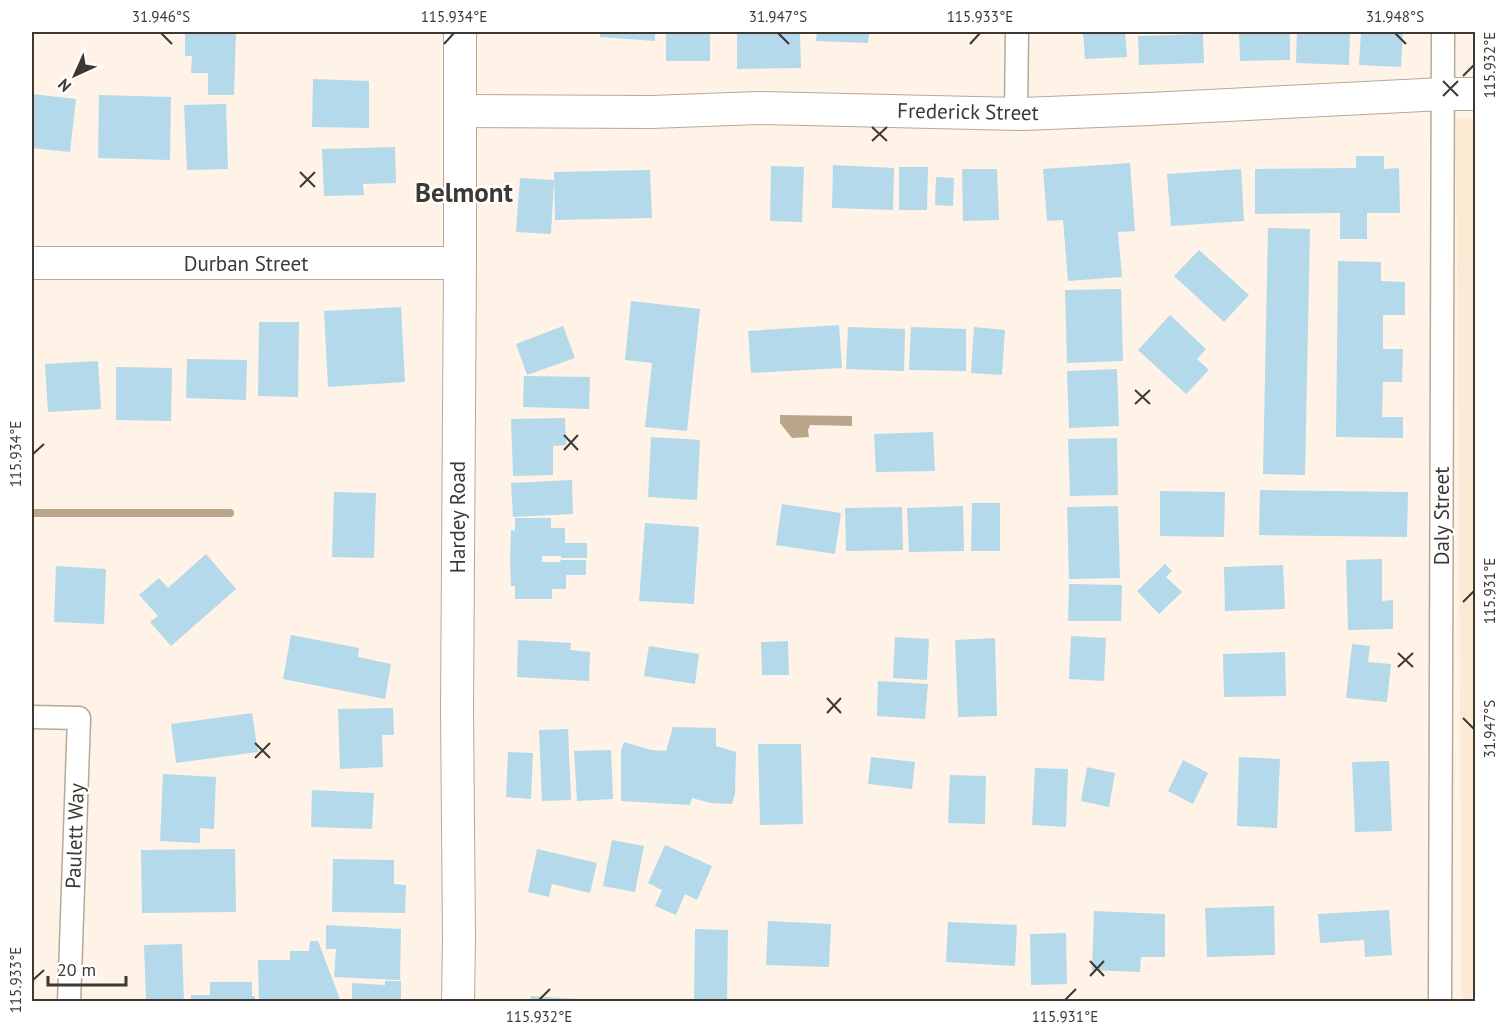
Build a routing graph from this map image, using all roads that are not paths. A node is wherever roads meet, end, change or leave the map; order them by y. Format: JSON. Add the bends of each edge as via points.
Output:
{"nodes":[{"id":1,"x":460,"y":32,"type":"edge"},
{"id":2,"x":1017,"y":32,"type":"edge"},
{"id":3,"x":1443,"y":32,"type":"edge"},
{"id":4,"x":1443,"y":94,"type":"junction"},
{"id":5,"x":1476,"y":94,"type":"edge"},
{"id":6,"x":460,"y":111,"type":"junction"},
{"id":7,"x":1016,"y":113,"type":"junction"},
{"id":8,"x":32,"y":263,"type":"edge"},
{"id":9,"x":460,"y":263,"type":"junction"},
{"id":10,"x":32,"y":717,"type":"edge"},
{"id":11,"x":69,"y":1002,"type":"edge"},
{"id":12,"x":458,"y":1002,"type":"edge"},
{"id":13,"x":1440,"y":1002,"type":"edge"}],
"edges":[{"from":1,"to":6,"type":"street","name":"Hardey Road"},
{"from":2,"to":7,"type":"street"},
{"from":3,"to":4,"type":"street","name":"Daly Street"},
{"from":4,"to":5,"type":"street","name":"Frederick Street"},
{"from":4,"to":7,"type":"street","name":"Frederick Street"},
{"from":4,"to":13,"type":"street","name":"Daly Street"},
{"from":6,"to":7,"type":"street","name":"Frederick Street","via":[[758,108]]},
{"from":6,"to":9,"type":"street","name":"Hardey Road"},
{"from":8,"to":9,"type":"street","name":"Durban Street"},
{"from":9,"to":12,"type":"street","name":"Hardey Road"},
{"from":10,"to":11,"type":"street","name":"Paulett Way","via":[[79,718]]}]}
